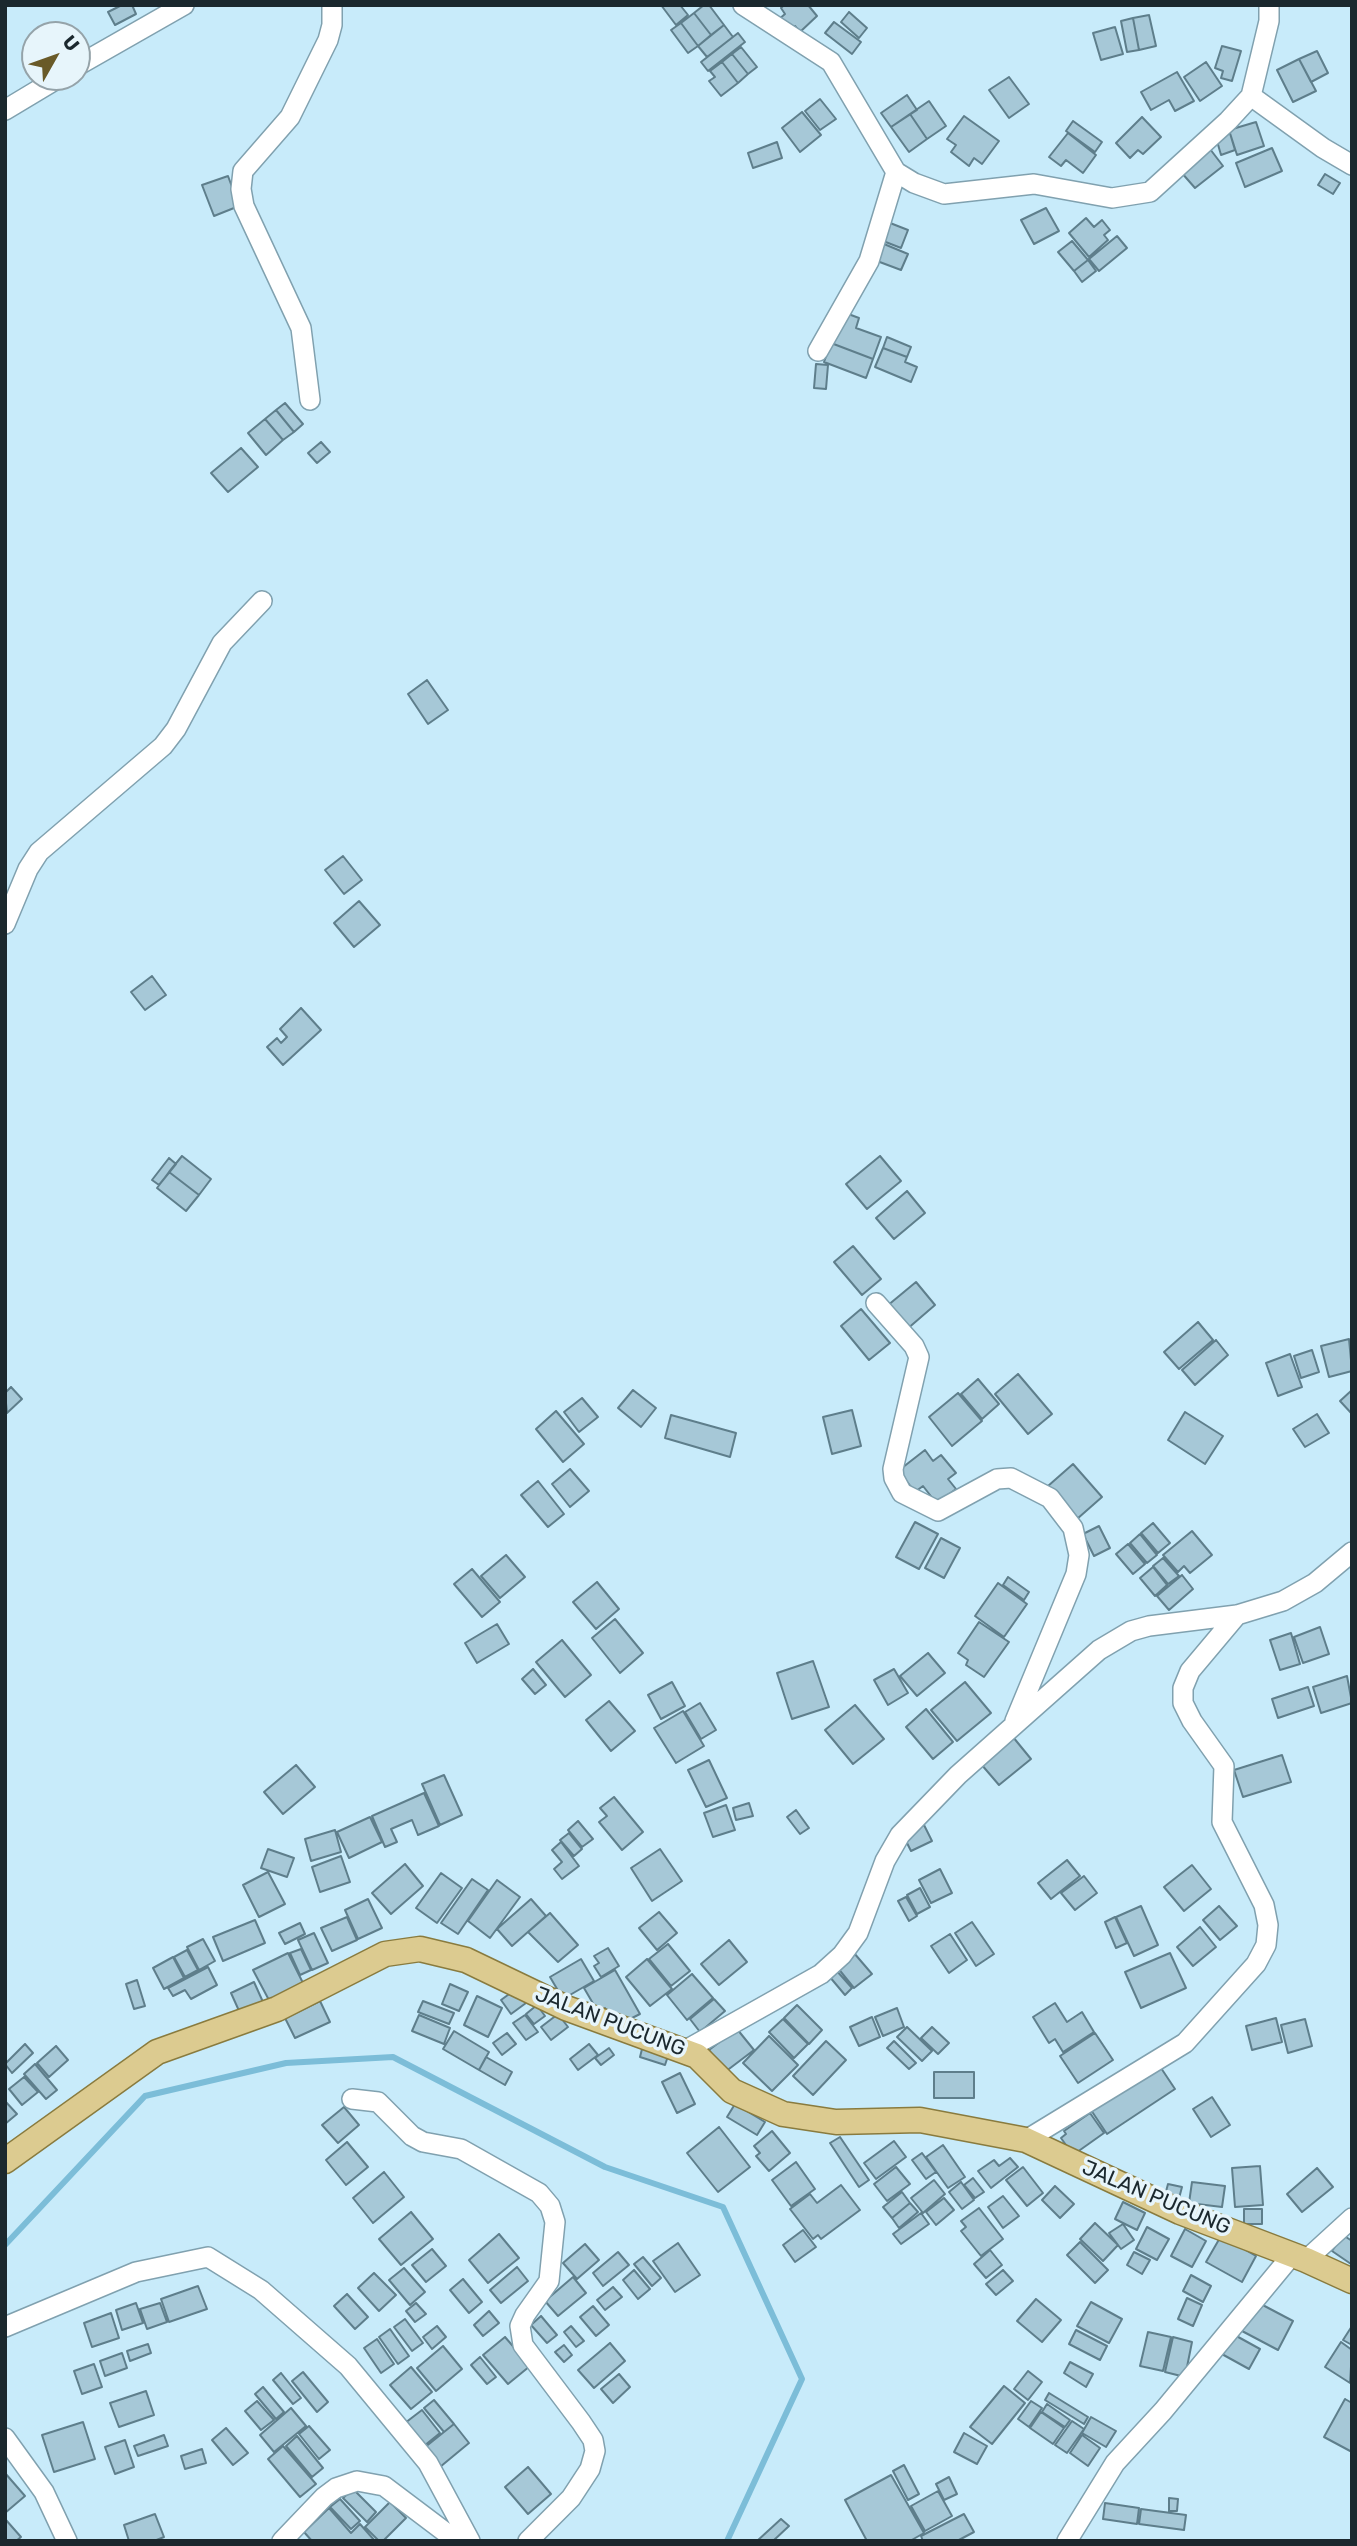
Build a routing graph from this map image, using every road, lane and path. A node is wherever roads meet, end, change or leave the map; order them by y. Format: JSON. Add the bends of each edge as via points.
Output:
{"nodes":[{"id":1,"x":184,"y":5,"type":"edge"},
{"id":2,"x":332,"y":5,"type":"edge"},
{"id":3,"x":743,"y":5,"type":"edge"},
{"id":4,"x":1269,"y":5,"type":"edge"},
{"id":5,"x":91,"y":58,"type":"edge"},
{"id":6,"x":37,"y":91,"type":"edge"},
{"id":7,"x":1251,"y":96,"type":"junction"},
{"id":8,"x":5,"y":110,"type":"edge"},
{"id":9,"x":1352,"y":165,"type":"edge"},
{"id":10,"x":896,"y":172,"type":"junction"},
{"id":11,"x":818,"y":351,"type":"dead end"},
{"id":12,"x":310,"y":400,"type":"dead end"},
{"id":13,"x":262,"y":601,"type":"dead end"},
{"id":14,"x":5,"y":924,"type":"edge"},
{"id":15,"x":876,"y":1303,"type":"dead end"},
{"id":16,"x":1352,"y":1552,"type":"edge"},
{"id":17,"x":1237,"y":1615,"type":"junction"},
{"id":18,"x":1013,"y":1725,"type":"junction"},
{"id":19,"x":684,"y":2051,"type":"junction"},
{"id":20,"x":352,"y":2099,"type":"dead end"},
{"id":21,"x":1026,"y":2140,"type":"junction"},
{"id":22,"x":5,"y":2161,"type":"edge"},
{"id":23,"x":1352,"y":2218,"type":"edge"},
{"id":24,"x":1299,"y":2257,"type":"junction"},
{"id":25,"x":1352,"y":2281,"type":"edge"},
{"id":26,"x":5,"y":2327,"type":"edge"},
{"id":27,"x":5,"y":2438,"type":"edge"},
{"id":28,"x":67,"y":2541,"type":"edge"},
{"id":29,"x":282,"y":2541,"type":"edge"},
{"id":30,"x":457,"y":2541,"type":"edge"},
{"id":31,"x":470,"y":2541,"type":"edge"},
{"id":32,"x":528,"y":2541,"type":"edge"},
{"id":33,"x":1068,"y":2541,"type":"edge"}],
"edges":[{"from":1,"to":5,"type":"street"},
{"from":2,"to":12,"type":"street","via":[[328,40],[301,95],[290,117],[243,172],[241,189],[244,206],[301,328]]},
{"from":3,"to":10,"type":"street","via":[[831,62]]},
{"from":4,"to":7,"type":"street"},
{"from":6,"to":8,"type":"street"},
{"from":7,"to":9,"type":"street"},
{"from":7,"to":10,"type":"street","via":[[1150,192],[1112,198],[1034,184],[944,194]]},
{"from":10,"to":11,"type":"street","via":[[869,261]]},
{"from":13,"to":14,"type":"street","via":[[222,643],[163,746],[39,852]]},
{"from":15,"to":18,"type":"street","via":[[919,1357],[893,1469],[902,1493],[938,1511],[997,1479],[1012,1478],[1050,1498],[1073,1528],[1079,1555],[1076,1574]]},
{"from":16,"to":17,"type":"street","via":[[1298,1594]]},
{"from":17,"to":18,"type":"street","via":[[1131,1631],[1099,1650]]},
{"from":17,"to":21,"type":"street","via":[[1190,1671],[1183,1688],[1184,1703],[1224,1766],[1222,1822],[1264,1905],[1266,1945],[1256,1964],[1185,2043]]},
{"from":18,"to":19,"type":"street","via":[[900,1835],[885,1861],[858,1933],[842,1955],[821,1974]]},
{"from":19,"to":21,"type":"main road","name":"JALAN PUCUNG","via":[[703,2060],[738,2095],[793,2117],[836,2123],[920,2120]]},
{"from":19,"to":22,"type":"main road","name":"JALAN PUCUNG","via":[[566,2008],[466,1960],[441,1952],[401,1951],[363,1963],[277,2009],[158,2052]]},
{"from":20,"to":32,"type":"street","via":[[378,2102],[412,2136],[461,2149],[539,2193],[550,2206],[555,2222],[549,2281],[524,2315],[520,2326],[523,2346],[582,2422],[595,2451],[590,2469],[570,2498]]},
{"from":21,"to":24,"type":"main road","name":"JALAN PUCUNG","via":[[1180,2212]]},
{"from":23,"to":24,"type":"street"},
{"from":24,"to":25,"type":"main road","name":"JALAN PUCUNG"},
{"from":24,"to":33,"type":"street","via":[[1115,2463]]},
{"from":26,"to":31,"type":"street","via":[[136,2272],[208,2256],[261,2290],[348,2366],[428,2463]]},
{"from":27,"to":28,"type":"street","via":[[44,2492]]},
{"from":29,"to":30,"type":"street","via":[[324,2497],[357,2481],[384,2486]]}]}
